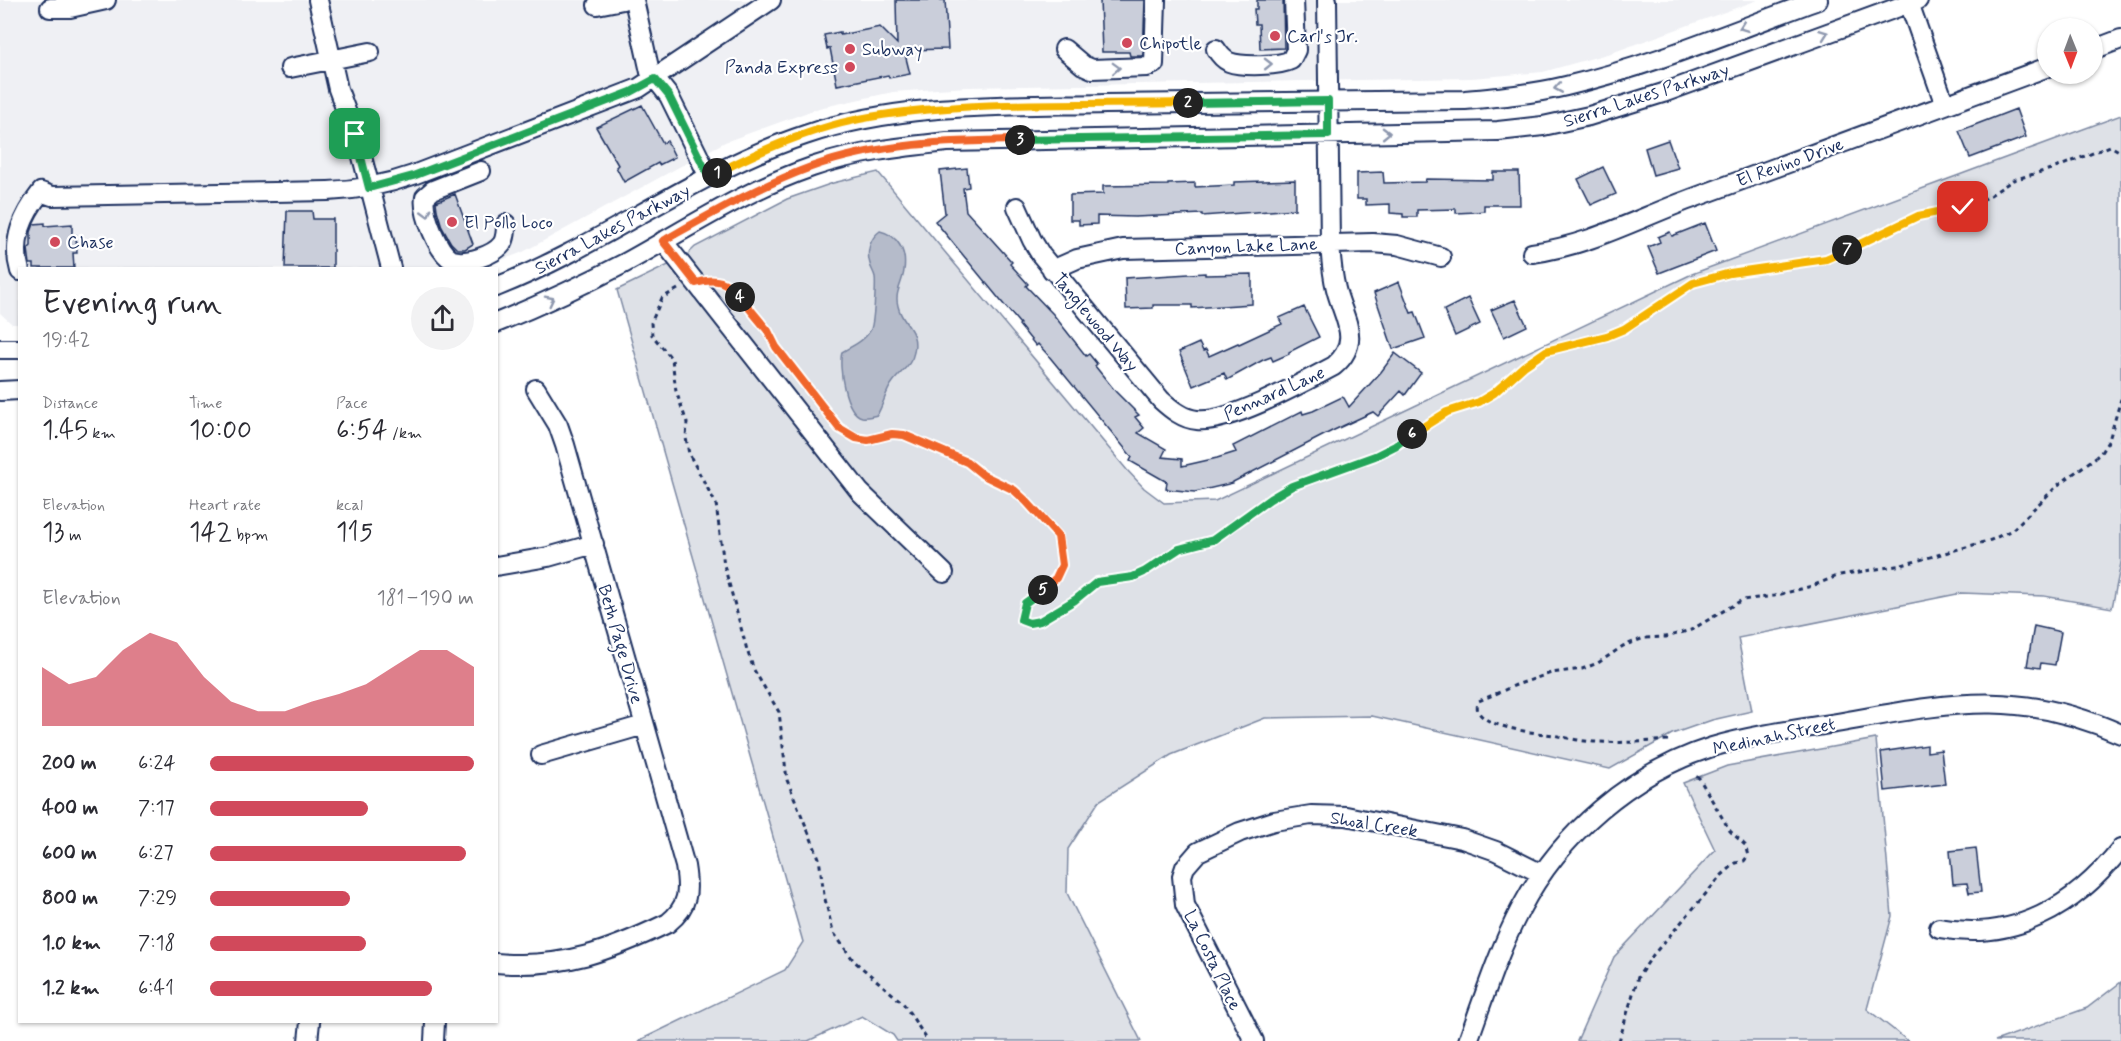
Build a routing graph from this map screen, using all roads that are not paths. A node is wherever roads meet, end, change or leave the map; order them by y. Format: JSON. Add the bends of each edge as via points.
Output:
{"nodes":[{"id":1,"x":106,"y":0,"type":"edge"},
{"id":2,"x":318,"y":0,"type":"edge"},
{"id":3,"x":623,"y":0,"type":"edge"},
{"id":4,"x":634,"y":0,"type":"edge"},
{"id":5,"x":771,"y":0,"type":"edge"},
{"id":6,"x":1156,"y":0,"type":"edge"},
{"id":7,"x":1294,"y":0,"type":"edge"},
{"id":8,"x":1327,"y":0,"type":"edge"},
{"id":9,"x":1818,"y":0,"type":"edge"},
{"id":10,"x":1912,"y":1,"type":"edge"},
{"id":11,"x":597,"y":5,"type":"dead end"},
{"id":12,"x":50,"y":9,"type":"dead end"},
{"id":13,"x":2121,"y":39,"type":"edge"},
{"id":14,"x":2103,"y":46,"type":"edge"},
{"id":15,"x":1064,"y":49,"type":"dead end"},
{"id":16,"x":1216,"y":49,"type":"dead end"},
{"id":17,"x":370,"y":52,"type":"dead end"},
{"id":18,"x":331,"y":60,"type":"junction"},
{"id":19,"x":290,"y":68,"type":"dead end"},
{"id":20,"x":2037,"y":71,"type":"edge"},
{"id":21,"x":655,"y":79,"type":"junction"},
{"id":22,"x":1328,"y":101,"type":"junction"},
{"id":23,"x":1945,"y":105,"type":"junction"},
{"id":24,"x":1328,"y":135,"type":"junction"},
{"id":25,"x":481,"y":171,"type":"dead end"},
{"id":26,"x":709,"y":177,"type":"junction"},
{"id":27,"x":369,"y":188,"type":"junction"},
{"id":28,"x":1017,"y":207,"type":"dead end"},
{"id":29,"x":506,"y":224,"type":"dead end"},
{"id":30,"x":21,"y":226,"type":"junction"},
{"id":31,"x":663,"y":241,"type":"junction"},
{"id":32,"x":1330,"y":243,"type":"junction"},
{"id":33,"x":1532,"y":253,"type":"dead end"},
{"id":34,"x":1442,"y":257,"type":"dead end"},
{"id":35,"x":20,"y":267,"type":"edge"},
{"id":36,"x":28,"y":267,"type":"edge"},
{"id":37,"x":391,"y":267,"type":"edge"},
{"id":38,"x":1052,"y":270,"type":"junction"},
{"id":39,"x":498,"y":286,"type":"edge"},
{"id":40,"x":498,"y":322,"type":"edge"},
{"id":41,"x":0,"y":349,"type":"edge"},
{"id":42,"x":18,"y":349,"type":"edge"},
{"id":43,"x":536,"y":389,"type":"dead end"},
{"id":44,"x":18,"y":390,"type":"edge"},
{"id":45,"x":0,"y":391,"type":"edge"},
{"id":46,"x":1194,"y":420,"type":"joint"},
{"id":47,"x":594,"y":544,"type":"junction"},
{"id":48,"x":498,"y":566,"type":"edge"},
{"id":49,"x":944,"y":573,"type":"dead end"},
{"id":50,"x":644,"y":725,"type":"junction"},
{"id":51,"x":2121,"y":734,"type":"edge"},
{"id":52,"x":541,"y":755,"type":"dead end"},
{"id":53,"x":2121,"y":848,"type":"edge"},
{"id":54,"x":1542,"y":874,"type":"junction"},
{"id":55,"x":1182,"y":876,"type":"joint"},
{"id":56,"x":1939,"y":928,"type":"dead end"},
{"id":57,"x":498,"y":963,"type":"edge"},
{"id":58,"x":310,"y":1023,"type":"edge"},
{"id":59,"x":435,"y":1023,"type":"edge"},
{"id":60,"x":309,"y":1041,"type":"edge"},
{"id":61,"x":434,"y":1041,"type":"edge"},
{"id":62,"x":1254,"y":1041,"type":"edge"},
{"id":63,"x":1468,"y":1041,"type":"edge"}],
"edges":[{"from":1,"to":12,"type":"street"},
{"from":2,"to":18,"type":"street"},
{"from":3,"to":11,"type":"street"},
{"from":4,"to":21,"type":"street"},
{"from":5,"to":21,"type":"street"},
{"from":15,"to":6,"type":"street","one_way":true,"via":[[1092,69],[1154,64]]},
{"from":16,"to":7,"type":"street","one_way":true,"via":[[1225,60],[1239,64],[1291,60],[1296,50]]},
{"from":8,"to":22,"type":"street"},
{"from":9,"to":22,"type":"street","name":"Sierra Lakes Parkway","one_way":true,"via":[[1629,68],[1564,87],[1465,100]]},
{"from":10,"to":23,"type":"street"},
{"from":24,"to":10,"type":"street","name":"Sierra Lakes Parkway","one_way":true,"via":[[1498,131],[1577,119],[1663,93]]},
{"from":13,"to":14,"type":"street"},
{"from":17,"to":18,"type":"street"},
{"from":18,"to":19,"type":"street"},
{"from":18,"to":27,"type":"street"},
{"from":20,"to":23,"type":"street","name":"El Revino Drive"},
{"from":21,"to":26,"type":"street","via":[[669,96]]},
{"from":21,"to":27,"type":"street","via":[[631,92],[413,176]]},
{"from":22,"to":24,"type":"street"},
{"from":22,"to":26,"type":"street","name":"Sierra Lakes Parkway","via":[[969,107],[870,117],[790,140]]},
{"from":23,"to":33,"type":"street","name":"El Revino Drive","via":[[1607,234],[1557,250]]},
{"from":24,"to":31,"type":"street","name":"Sierra Lakes Parkway","via":[[947,142],[880,149],[813,166],[745,194]]},
{"from":24,"to":32,"type":"street"},
{"from":25,"to":29,"type":"street","one_way":true,"via":[[425,197],[424,208],[440,249],[452,260],[468,261],[498,248],[505,239]]},
{"from":26,"to":39,"type":"street","name":"Sierra Lakes Parkway","via":[[566,255]]},
{"from":27,"to":30,"type":"street","via":[[52,196],[41,192]]},
{"from":27,"to":37,"type":"street"},
{"from":28,"to":38,"type":"street","name":"Tanglewood Way"},
{"from":30,"to":35,"type":"street","via":[[17,245]]},
{"from":30,"to":36,"type":"street","via":[[27,240]]},
{"from":40,"to":31,"type":"street","name":"Sierra Lakes Parkway","one_way":true,"via":[[538,306]]},
{"from":31,"to":49,"type":"street","via":[[860,492]]},
{"from":32,"to":34,"type":"street","name":"Canyon Lake Lane","via":[[1397,245]]},
{"from":32,"to":38,"type":"street","name":"Canyon Lake Lane","via":[[1123,249],[1084,257]]},
{"from":32,"to":46,"type":"street","name":"Pennard Lane","via":[[1337,293],[1349,331],[1342,359],[1231,415]]},
{"from":38,"to":46,"type":"street","name":"Tanglewood Way","via":[[1161,400]]},
{"from":41,"to":42,"type":"street"},
{"from":43,"to":47,"type":"street","name":"Beth Page Drive","via":[[558,425]]},
{"from":44,"to":45,"type":"street"},
{"from":47,"to":48,"type":"street"},
{"from":47,"to":50,"type":"street","name":"Beth Page Drive"},
{"from":50,"to":52,"type":"street"},
{"from":50,"to":57,"type":"street","name":"Beth Page Drive","via":[[685,866],[685,905],[668,923],[597,953],[559,963]]},
{"from":51,"to":54,"type":"street","name":"Medinah Street","via":[[2055,711],[1980,703],[1932,706],[1728,742],[1666,766],[1623,792],[1586,823]]},
{"from":53,"to":56,"type":"street","via":[[2090,882],[2042,915],[1990,931]]},
{"from":54,"to":55,"type":"street","name":"Shoal Creek","via":[[1496,851],[1462,840],[1363,818],[1328,815],[1284,819],[1240,832],[1198,852]]},
{"from":54,"to":63,"type":"street","name":"Medinah Street","via":[[1504,943]]},
{"from":55,"to":62,"type":"street","name":"La Costa Place","via":[[1185,905]]},
{"from":58,"to":60,"type":"street"},
{"from":59,"to":61,"type":"street"}]}
